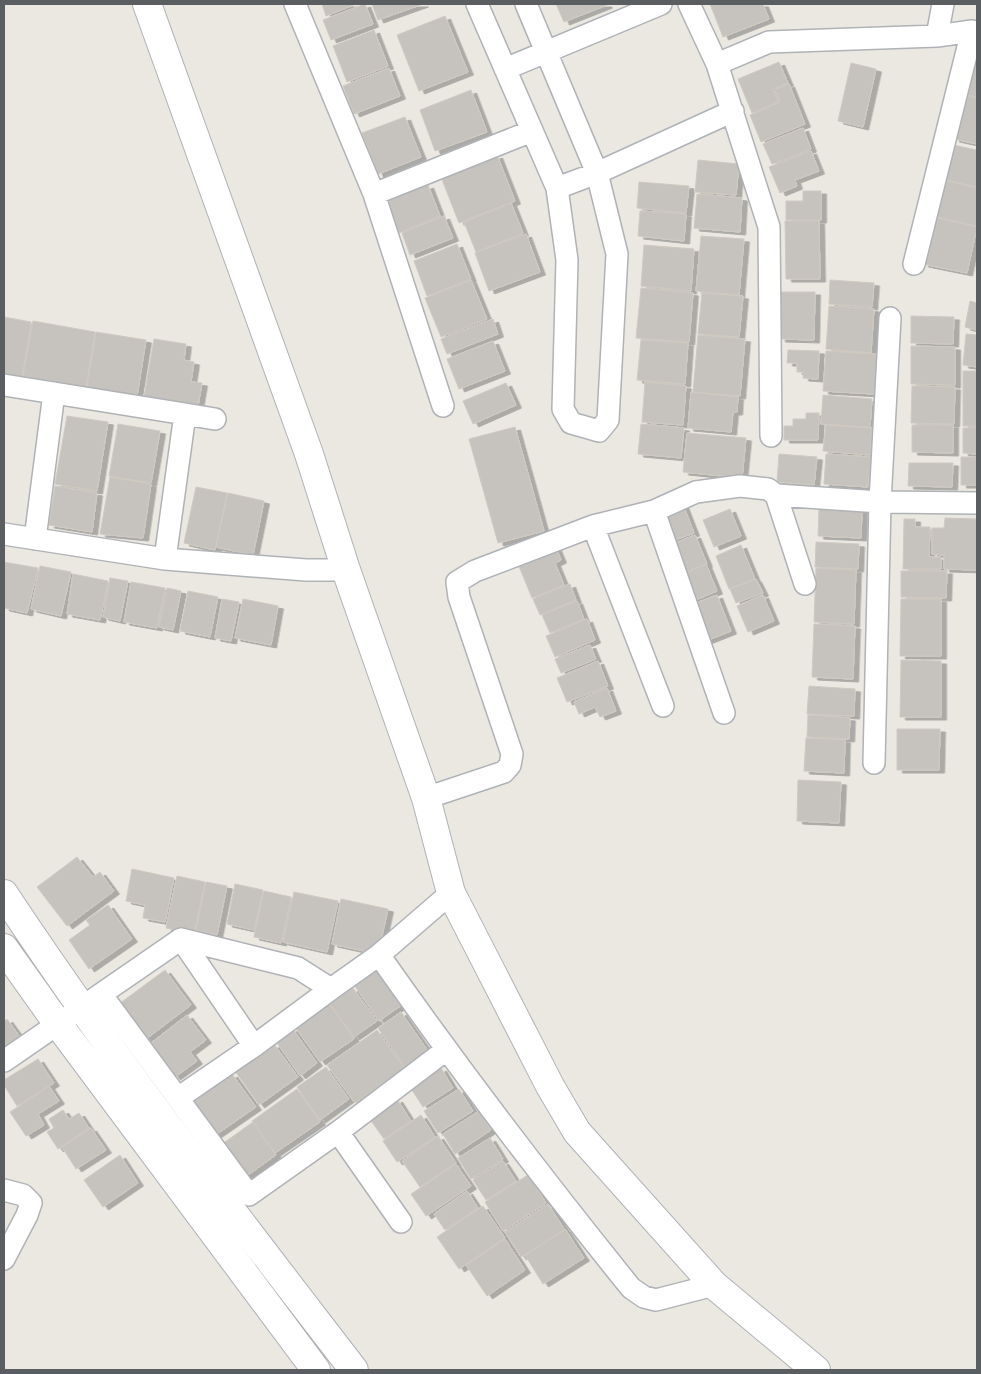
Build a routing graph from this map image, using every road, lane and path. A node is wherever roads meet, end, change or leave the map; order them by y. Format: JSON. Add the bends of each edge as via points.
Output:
{"nodes":[{"id":1,"x":146,"y":4,"type":"edge"},
{"id":2,"x":295,"y":4,"type":"edge"},
{"id":3,"x":477,"y":4,"type":"edge"},
{"id":4,"x":526,"y":4,"type":"edge"},
{"id":5,"x":661,"y":4,"type":"edge"},
{"id":6,"x":690,"y":4,"type":"edge"},
{"id":7,"x":943,"y":4,"type":"edge"},
{"id":8,"x":974,"y":32,"type":"edge"},
{"id":9,"x":937,"y":36,"type":"junction"},
{"id":10,"x":547,"y":52,"type":"junction"},
{"id":11,"x":717,"y":64,"type":"junction"},
{"id":12,"x":505,"y":69,"type":"junction"},
{"id":13,"x":733,"y":111,"type":"junction"},
{"id":14,"x":532,"y":131,"type":"junction"},
{"id":15,"x":597,"y":172,"type":"junction"},
{"id":16,"x":557,"y":188,"type":"junction"},
{"id":17,"x":374,"y":194,"type":"junction"},
{"id":18,"x":914,"y":264,"type":"dead end"},
{"id":19,"x":890,"y":318,"type":"dead end"},
{"id":20,"x":4,"y":385,"type":"edge"},
{"id":21,"x":54,"y":393,"type":"junction"},
{"id":22,"x":443,"y":406,"type":"dead end"},
{"id":23,"x":185,"y":414,"type":"junction"},
{"id":24,"x":215,"y":419,"type":"dead end"},
{"id":25,"x":772,"y":436,"type":"dead end"},
{"id":26,"x":776,"y":495,"type":"junction"},
{"id":27,"x":880,"y":502,"type":"junction"},
{"id":28,"x":977,"y":503,"type":"edge"},
{"id":29,"x":654,"y":511,"type":"junction"},
{"id":30,"x":593,"y":526,"type":"junction"},
{"id":31,"x":4,"y":534,"type":"edge"},
{"id":32,"x":35,"y":539,"type":"junction"},
{"id":33,"x":165,"y":559,"type":"junction"},
{"id":34,"x":346,"y":570,"type":"junction"},
{"id":35,"x":805,"y":584,"type":"dead end"},
{"id":36,"x":662,"y":706,"type":"dead end"},
{"id":37,"x":724,"y":713,"type":"dead end"},
{"id":38,"x":874,"y":763,"type":"dead end"},
{"id":39,"x":426,"y":798,"type":"junction"},
{"id":40,"x":451,"y":893,"type":"junction"},
{"id":41,"x":4,"y":894,"type":"edge"},
{"id":42,"x":181,"y":939,"type":"junction"},
{"id":43,"x":4,"y":948,"type":"edge"},
{"id":44,"x":379,"y":955,"type":"junction"},
{"id":45,"x":331,"y":989,"type":"junction"},
{"id":46,"x":91,"y":1000,"type":"junction"},
{"id":47,"x":58,"y":1024,"type":"junction"},
{"id":48,"x":254,"y":1046,"type":"junction"},
{"id":49,"x":446,"y":1050,"type":"junction"},
{"id":50,"x":4,"y":1061,"type":"edge"},
{"id":51,"x":178,"y":1098,"type":"junction"},
{"id":52,"x":338,"y":1132,"type":"junction"},
{"id":53,"x":4,"y":1190,"type":"edge"},
{"id":54,"x":402,"y":1222,"type":"dead end"},
{"id":55,"x":4,"y":1259,"type":"edge"},
{"id":56,"x":714,"y":1285,"type":"junction"},
{"id":57,"x":316,"y":1370,"type":"edge"},
{"id":58,"x":354,"y":1370,"type":"edge"},
{"id":59,"x":816,"y":1370,"type":"edge"}],
"edges":[{"from":1,"to":34,"type":"street","via":[[306,444]]},
{"from":2,"to":17,"type":"street"},
{"from":3,"to":12,"type":"street"},
{"from":4,"to":10,"type":"street"},
{"from":5,"to":10,"type":"street"},
{"from":6,"to":11,"type":"street"},
{"from":7,"to":9,"type":"street"},
{"from":8,"to":9,"type":"street"},
{"from":8,"to":18,"type":"street"},
{"from":9,"to":11,"type":"street","via":[[769,42]]},
{"from":10,"to":12,"type":"street"},
{"from":10,"to":15,"type":"street"},
{"from":11,"to":13,"type":"street"},
{"from":12,"to":14,"type":"street"},
{"from":13,"to":15,"type":"street"},
{"from":13,"to":25,"type":"street","via":[[770,227]]},
{"from":14,"to":16,"type":"street"},
{"from":14,"to":17,"type":"street"},
{"from":15,"to":16,"type":"street"},
{"from":15,"to":16,"type":"street","via":[[618,254],[608,420],[599,431],[571,423],[563,409],[567,260]]},
{"from":17,"to":22,"type":"street"},
{"from":19,"to":27,"type":"street"},
{"from":20,"to":21,"type":"street"},
{"from":21,"to":23,"type":"street"},
{"from":21,"to":32,"type":"street"},
{"from":23,"to":24,"type":"street"},
{"from":23,"to":33,"type":"street"},
{"from":26,"to":27,"type":"street"},
{"from":26,"to":29,"type":"street","via":[[768,489],[740,486],[696,492]]},
{"from":26,"to":35,"type":"street"},
{"from":27,"to":28,"type":"street"},
{"from":27,"to":38,"type":"street"},
{"from":29,"to":30,"type":"street"},
{"from":29,"to":37,"type":"street"},
{"from":30,"to":36,"type":"street"},
{"from":30,"to":39,"type":"street","via":[[475,570],[457,582],[458,597],[512,754],[510,765],[504,772]]},
{"from":31,"to":32,"type":"street"},
{"from":32,"to":33,"type":"street"},
{"from":33,"to":34,"type":"street"},
{"from":34,"to":39,"type":"street"},
{"from":39,"to":40,"type":"street"},
{"from":40,"to":44,"type":"street"},
{"from":40,"to":56,"type":"street","via":[[577,1132]]},
{"from":41,"to":46,"type":"street","via":[[52,967]]},
{"from":42,"to":45,"type":"street","via":[[298,968]]},
{"from":42,"to":46,"type":"street"},
{"from":42,"to":48,"type":"street"},
{"from":43,"to":47,"type":"street"},
{"from":44,"to":45,"type":"street"},
{"from":44,"to":49,"type":"street"},
{"from":45,"to":48,"type":"street"},
{"from":46,"to":47,"type":"street"},
{"from":46,"to":51,"type":"street"},
{"from":46,"to":58,"type":"street","via":[[213,1186]]},
{"from":47,"to":50,"type":"street"},
{"from":47,"to":57,"type":"street"},
{"from":48,"to":51,"type":"street"},
{"from":49,"to":52,"type":"street"},
{"from":49,"to":56,"type":"street","via":[[631,1288],[656,1300]]},
{"from":51,"to":52,"type":"street","via":[[249,1195]]},
{"from":52,"to":54,"type":"street"},
{"from":53,"to":55,"type":"street","via":[[23,1195],[31,1203]]},
{"from":56,"to":59,"type":"street"}]}
